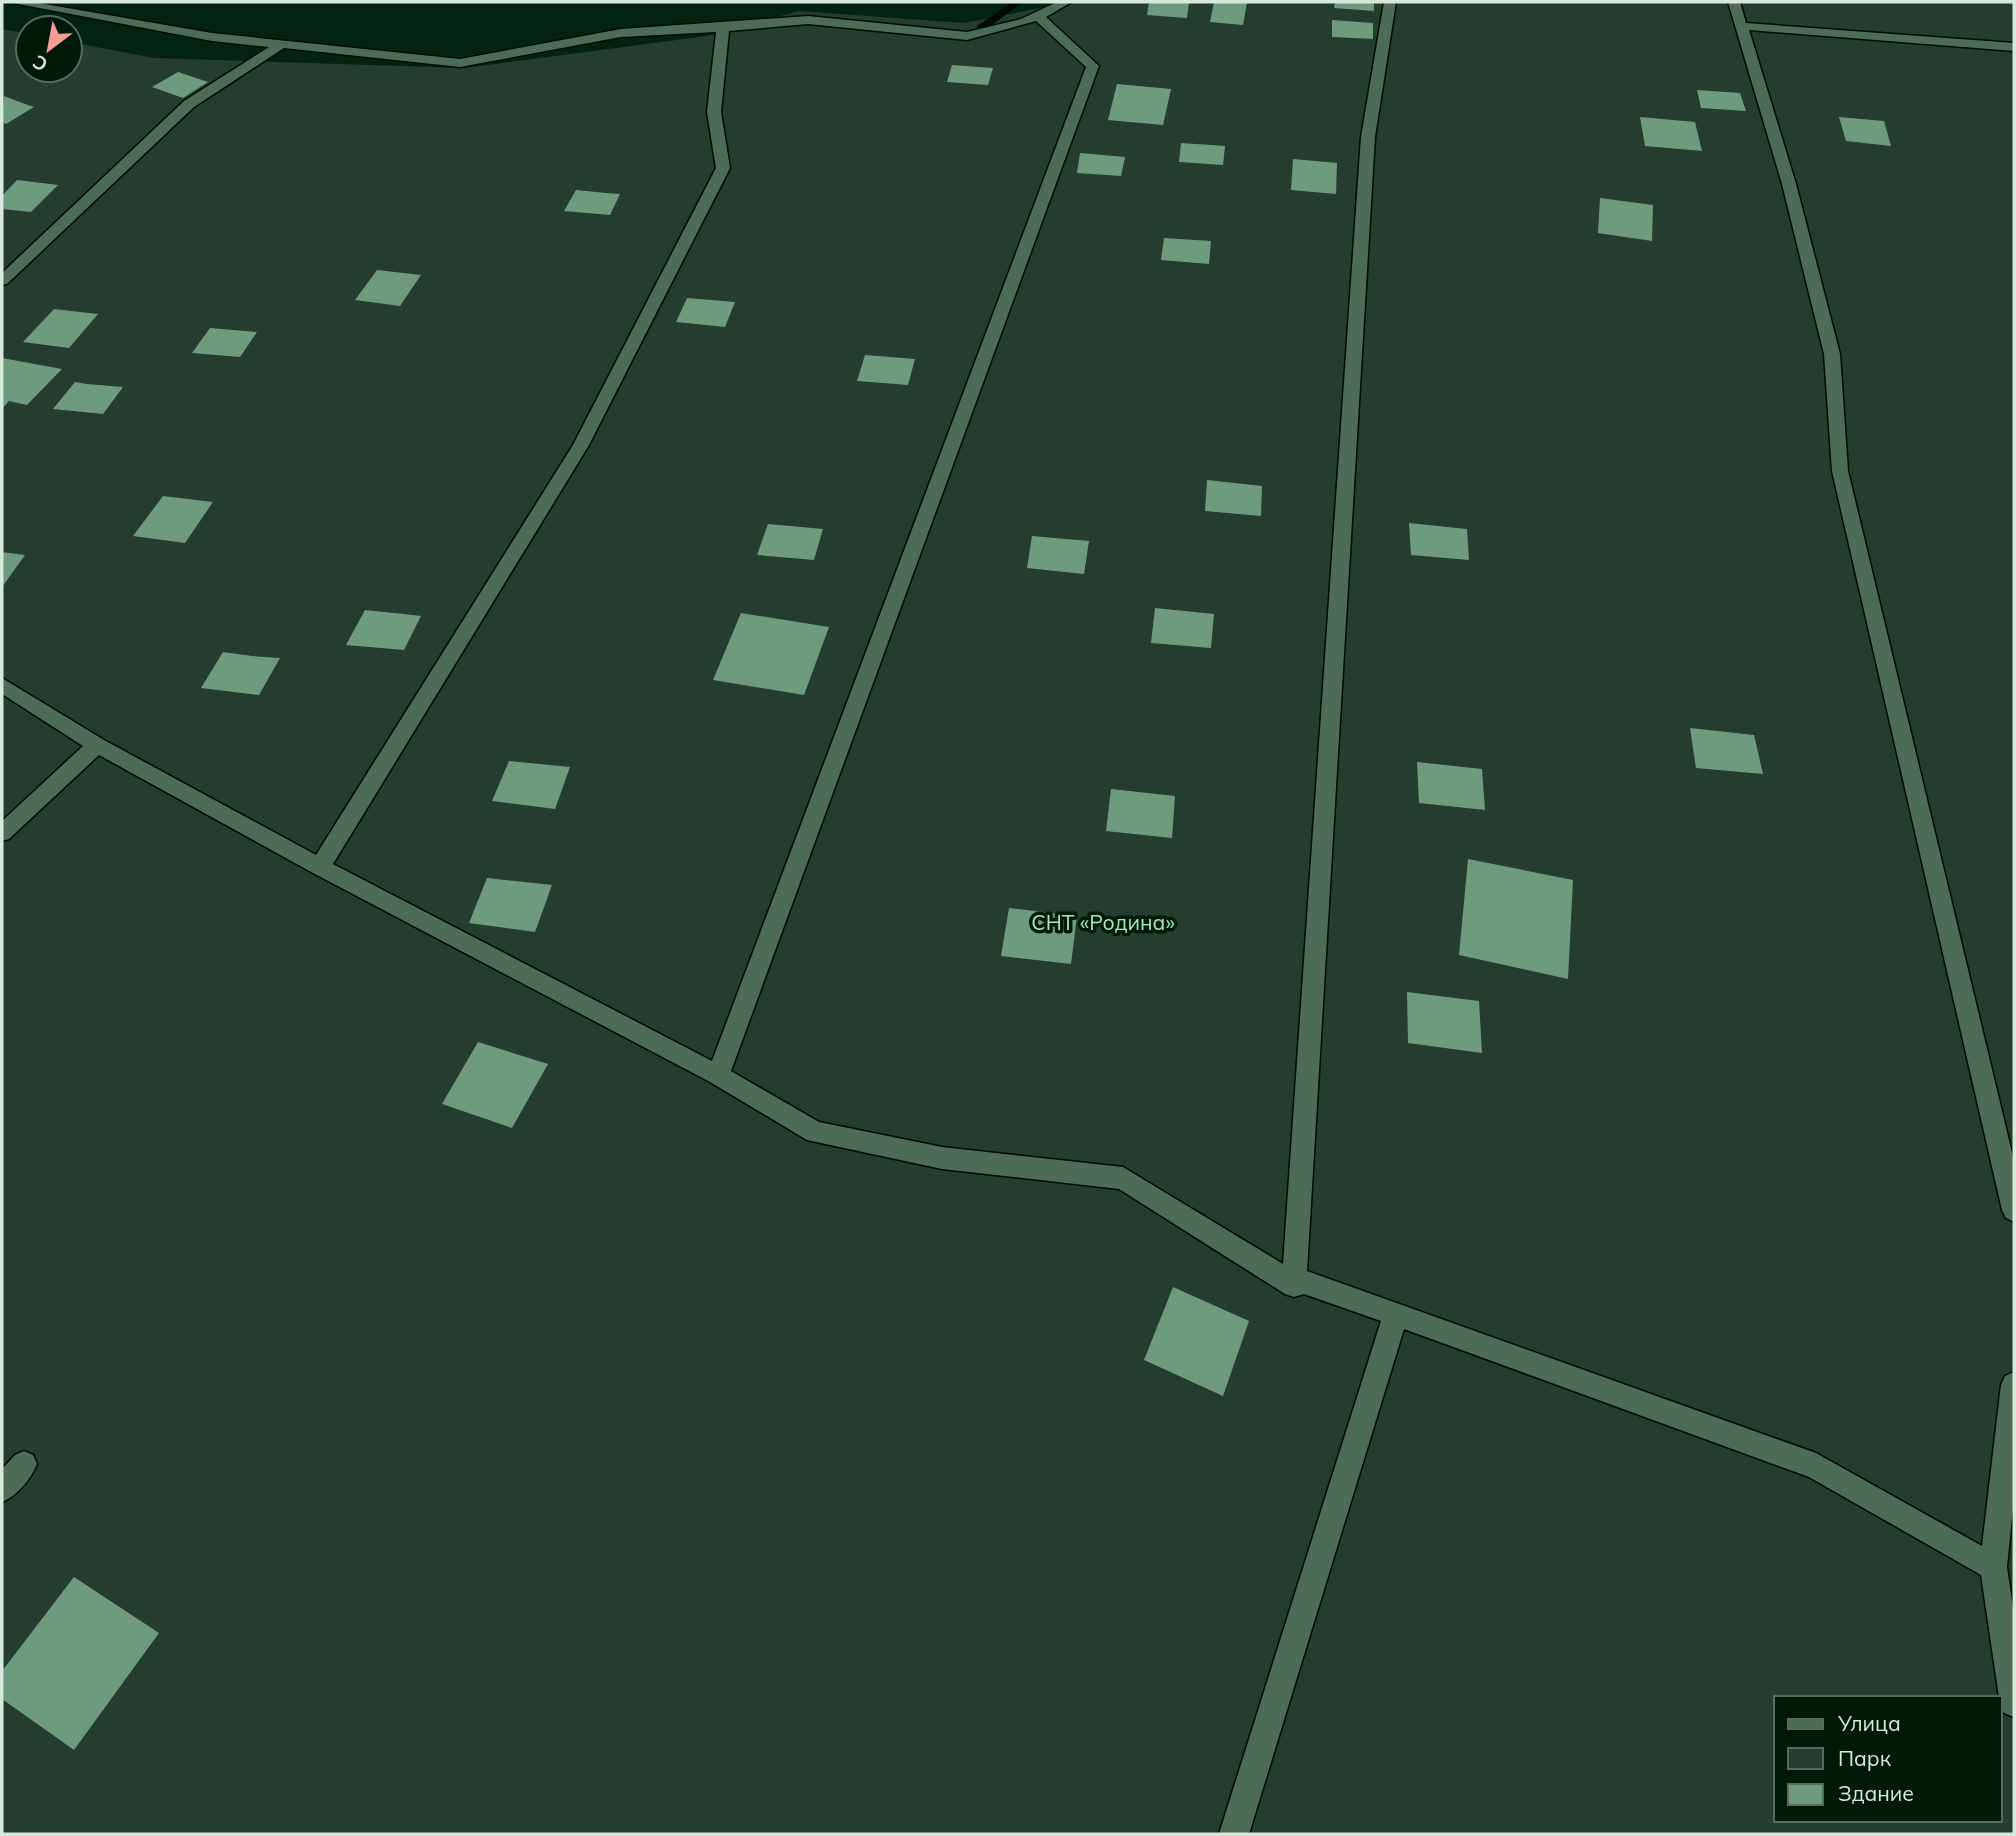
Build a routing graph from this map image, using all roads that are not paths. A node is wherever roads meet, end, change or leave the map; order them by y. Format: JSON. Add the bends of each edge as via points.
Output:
{"nodes":[{"id":1,"x":14,"y":2,"type":"edge"},
{"id":2,"x":1066,"y":2,"type":"edge"},
{"id":3,"x":1390,"y":2,"type":"edge"},
{"id":4,"x":1734,"y":2,"type":"edge"},
{"id":5,"x":1038,"y":16,"type":"junction"},
{"id":6,"x":1741,"y":26,"type":"junction"},
{"id":7,"x":723,"y":29,"type":"junction"},
{"id":8,"x":280,"y":45,"type":"junction"},
{"id":9,"x":2014,"y":47,"type":"edge"},
{"id":10,"x":2,"y":281,"type":"edge"},
{"id":11,"x":2,"y":685,"type":"edge"},
{"id":12,"x":97,"y":745,"type":"junction"},
{"id":13,"x":2,"y":833,"type":"edge"},
{"id":14,"x":320,"y":867,"type":"junction"},
{"id":15,"x":718,"y":1075,"type":"junction"},
{"id":16,"x":2014,"y":1210,"type":"edge"},
{"id":17,"x":1294,"y":1285,"type":"junction"},
{"id":18,"x":1396,"y":1314,"type":"junction"},
{"id":19,"x":2014,"y":1385,"type":"edge"},
{"id":20,"x":24,"y":1464,"type":"dead end"},
{"id":21,"x":2,"y":1489,"type":"edge"},
{"id":22,"x":1993,"y":1567,"type":"junction"},
{"id":23,"x":2014,"y":1703,"type":"edge"},
{"id":24,"x":1234,"y":1834,"type":"edge"}],
"edges":[{"from":1,"to":8,"type":"lane"},
{"from":2,"to":5,"type":"lane"},
{"from":3,"to":17,"type":"lane","via":[[1368,137]]},
{"from":4,"to":6,"type":"lane"},
{"from":5,"to":7,"type":"lane","via":[[967,36],[808,20]]},
{"from":5,"to":15,"type":"lane","via":[[1093,66]]},
{"from":6,"to":9,"type":"lane"},
{"from":6,"to":16,"type":"lane","via":[[1789,184],[1832,354],[1840,471]]},
{"from":7,"to":8,"type":"lane","via":[[621,33],[460,63]]},
{"from":7,"to":14,"type":"lane","via":[[715,112],[723,168],[581,445]]},
{"from":8,"to":10,"type":"lane","via":[[190,104]]},
{"from":11,"to":12,"type":"lane"},
{"from":12,"to":13,"type":"lane"},
{"from":12,"to":14,"type":"lane"},
{"from":14,"to":15,"type":"lane"},
{"from":15,"to":17,"type":"lane","via":[[815,1132],[942,1158],[1123,1178]]},
{"from":17,"to":18,"type":"lane","via":[[1304,1282]]},
{"from":18,"to":22,"type":"lane","via":[[1816,1466]]},
{"from":18,"to":24,"type":"lane"},
{"from":19,"to":22,"type":"lane"},
{"from":20,"to":21,"type":"lane"},
{"from":22,"to":23,"type":"lane"}]}
